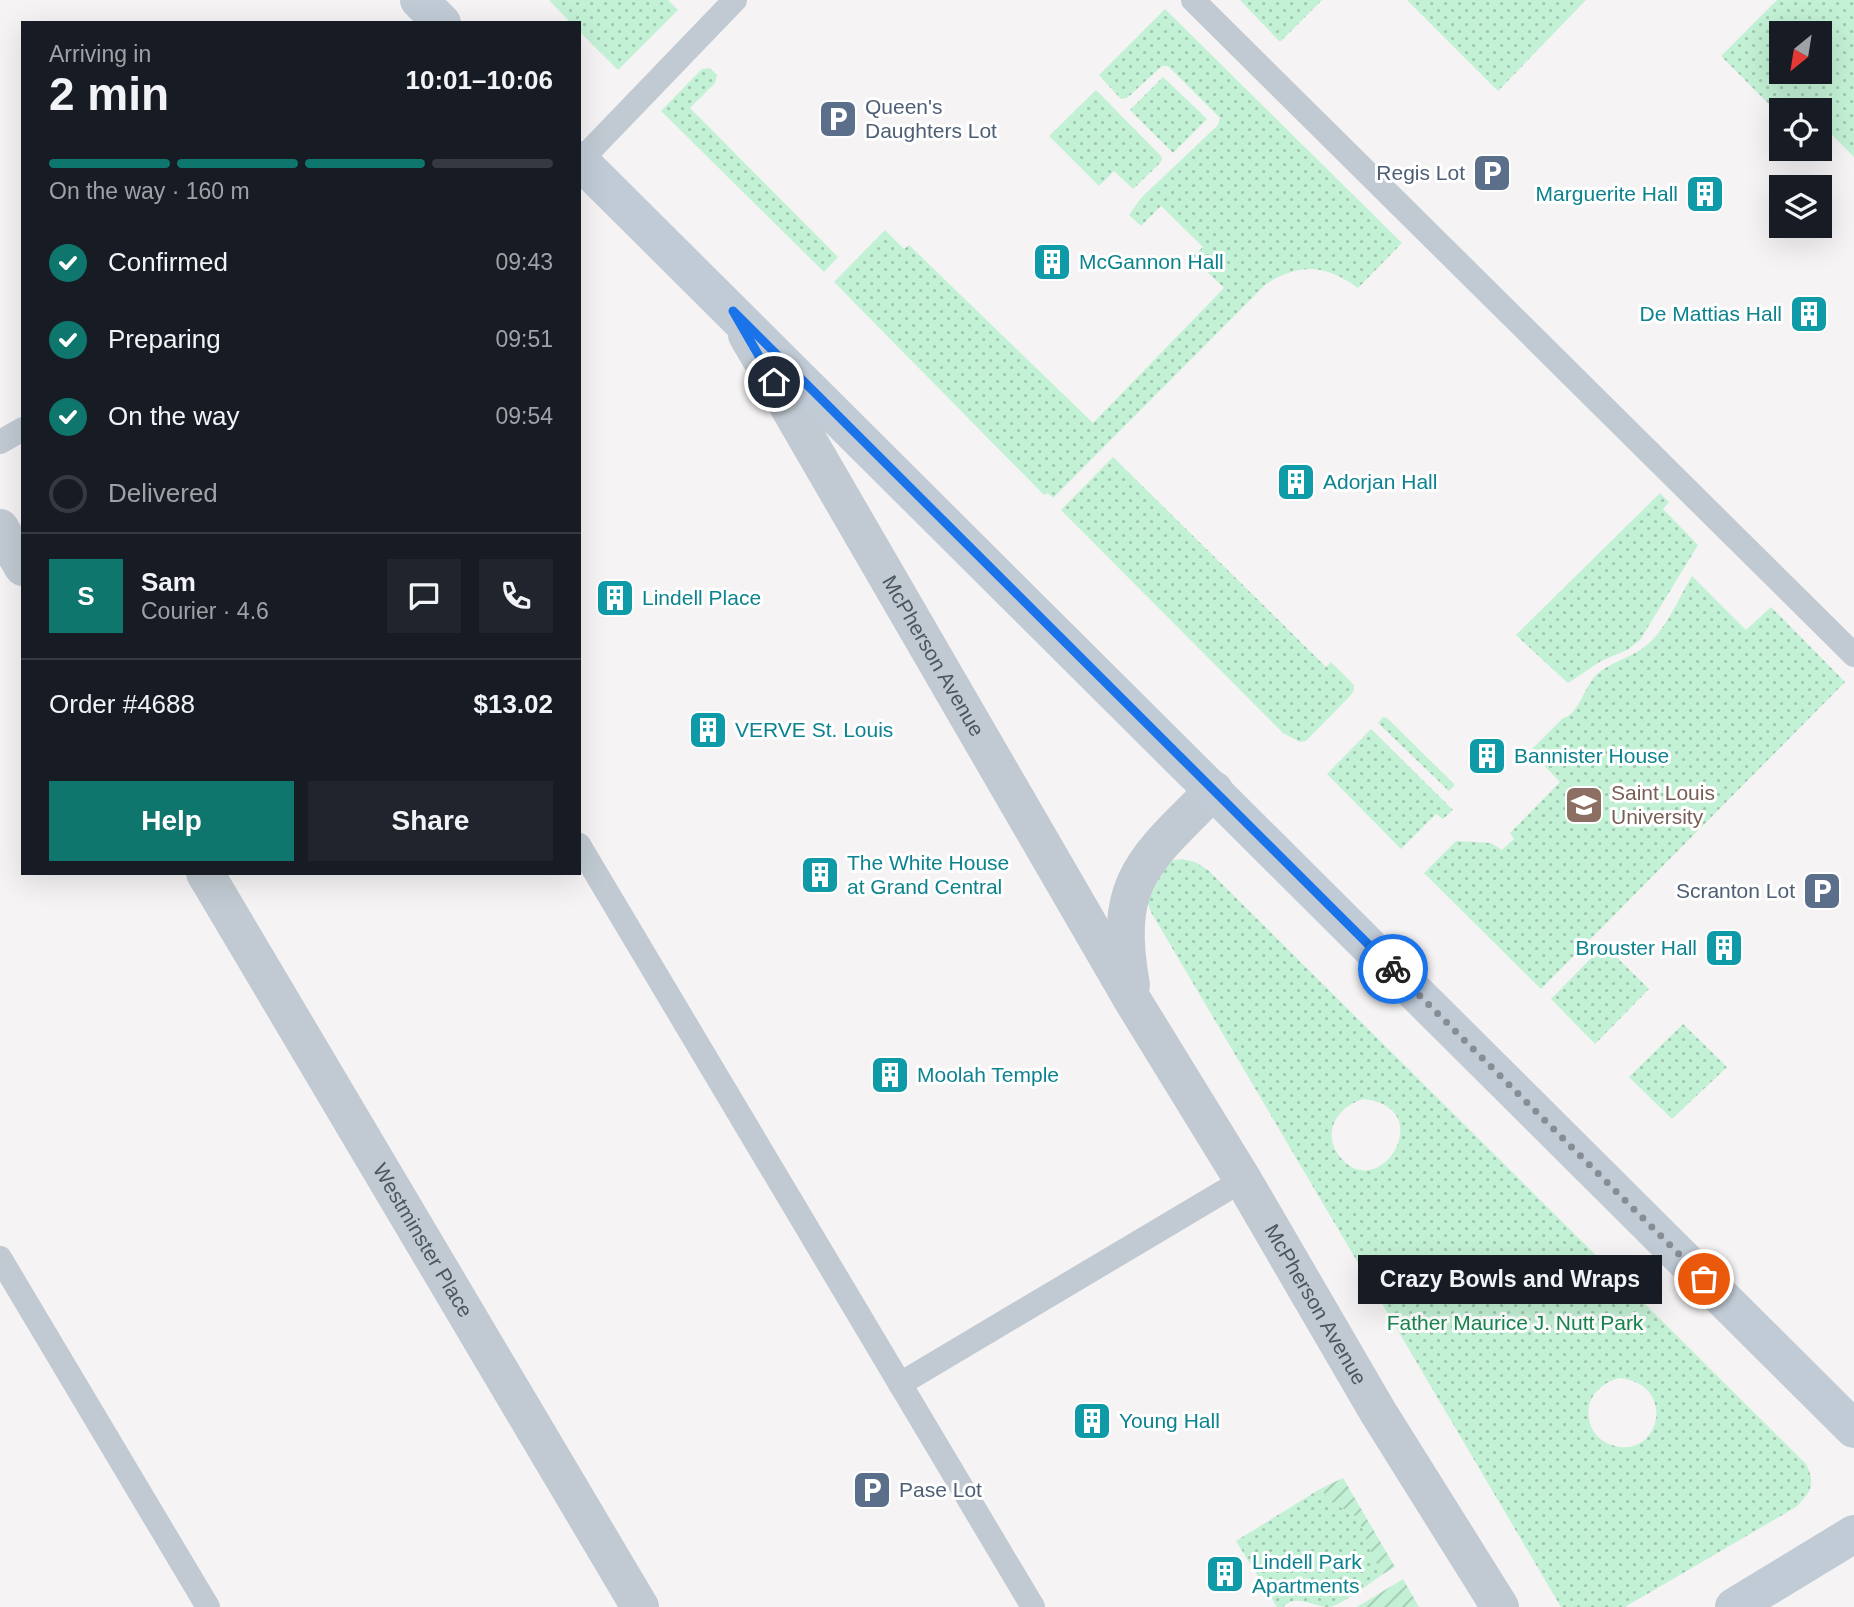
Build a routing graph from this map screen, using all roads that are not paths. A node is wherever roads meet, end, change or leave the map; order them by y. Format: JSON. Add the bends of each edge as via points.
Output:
{"nodes":[{"id":1,"x":419,"y":0,"type":"edge"},
{"id":2,"x":736,"y":0,"type":"edge"},
{"id":3,"x":1194,"y":0,"type":"edge"},
{"id":4,"x":440,"y":21,"type":"edge"},
{"id":5,"x":581,"y":159,"type":"edge"},
{"id":6,"x":581,"y":161,"type":"edge"},
{"id":7,"x":733,"y":311,"type":"junction"},
{"id":8,"x":21,"y":430,"type":"edge"},
{"id":9,"x":0,"y":442,"type":"edge"},
{"id":10,"x":0,"y":528,"type":"edge"},
{"id":11,"x":21,"y":564,"type":"edge"},
{"id":12,"x":1854,"y":655,"type":"edge"},
{"id":13,"x":1214,"y":790,"type":"junction"},
{"id":14,"x":581,"y":848,"type":"edge"},
{"id":15,"x":206,"y":875,"type":"edge"},
{"id":16,"x":1133,"y":1001,"type":"junction"},
{"id":17,"x":1242,"y":1180,"type":"junction"},
{"id":18,"x":0,"y":1258,"type":"edge"},
{"id":19,"x":900,"y":1384,"type":"junction"},
{"id":20,"x":1854,"y":1429,"type":"edge"},
{"id":21,"x":1854,"y":1534,"type":"edge"},
{"id":22,"x":208,"y":1607,"type":"edge"},
{"id":23,"x":640,"y":1607,"type":"edge"},
{"id":24,"x":1033,"y":1607,"type":"edge"},
{"id":25,"x":1500,"y":1607,"type":"edge"},
{"id":26,"x":1734,"y":1607,"type":"edge"}],
"edges":[{"from":1,"to":4,"type":"main road"},
{"from":2,"to":5,"type":"lane"},
{"from":3,"to":12,"type":"lane"},
{"from":6,"to":7,"type":"main road"},
{"from":7,"to":13,"type":"main road"},
{"from":7,"to":16,"type":"street","name":"McPherson Avenue"},
{"from":8,"to":9,"type":"lane"},
{"from":10,"to":11,"type":"street"},
{"from":13,"to":16,"type":"street","name":"McPherson Avenue","via":[[1153,853],[1134,880],[1125,932]]},
{"from":13,"to":20,"type":"main road"},
{"from":14,"to":19,"type":"lane"},
{"from":15,"to":23,"type":"street","name":"Westminster Place"},
{"from":16,"to":17,"type":"street","name":"McPherson Avenue"},
{"from":17,"to":19,"type":"lane"},
{"from":17,"to":25,"type":"street","name":"McPherson Avenue","via":[[1378,1412]]},
{"from":18,"to":22,"type":"lane"},
{"from":19,"to":24,"type":"lane"},
{"from":21,"to":26,"type":"main road"}]}
